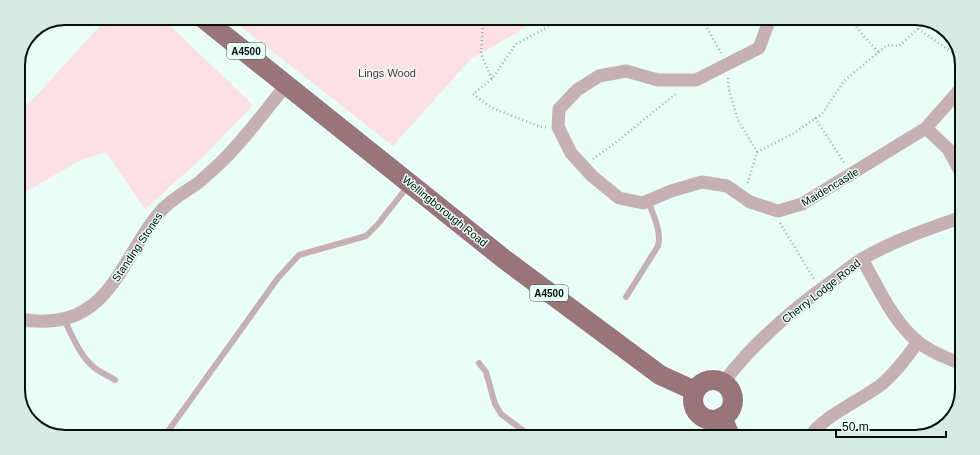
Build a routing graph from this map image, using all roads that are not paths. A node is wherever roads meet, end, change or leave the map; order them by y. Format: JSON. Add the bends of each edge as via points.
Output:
{"nodes":[{"id":1,"x":212,"y":25,"type":"edge"},
{"id":2,"x":768,"y":25,"type":"edge"},
{"id":3,"x":287,"y":84,"type":"junction"},
{"id":4,"x":955,"y":95,"type":"edge"},
{"id":5,"x":926,"y":128,"type":"junction"},
{"id":6,"x":955,"y":161,"type":"edge"},
{"id":7,"x":410,"y":184,"type":"junction"},
{"id":8,"x":648,"y":201,"type":"junction"},
{"id":9,"x":955,"y":220,"type":"edge"},
{"id":10,"x":862,"y":259,"type":"junction"},
{"id":11,"x":626,"y":297,"type":"dead end"},
{"id":12,"x":64,"y":319,"type":"junction"},
{"id":13,"x":25,"y":320,"type":"edge"},
{"id":14,"x":918,"y":342,"type":"junction"},
{"id":15,"x":955,"y":361,"type":"edge"},
{"id":16,"x":479,"y":363,"type":"dead end"},
{"id":17,"x":115,"y":380,"type":"dead end"},
{"id":18,"x":723,"y":383,"type":"junction"},
{"id":19,"x":695,"y":391,"type":"junction"},
{"id":20,"x":722,"y":417,"type":"junction"},
{"id":21,"x":169,"y":430,"type":"edge"},
{"id":22,"x":523,"y":430,"type":"edge"},
{"id":23,"x":727,"y":430,"type":"edge"},
{"id":24,"x":817,"y":430,"type":"edge"}],
"edges":[{"from":1,"to":3,"type":"main road","name":"Wellingborough Road","number":"A4500"},
{"from":2,"to":8,"type":"street","name":"Maidencastle","via":[[759,48],[696,80],[658,80],[626,71],[599,76],[577,90],[559,109],[558,127],[563,139],[571,153],[592,176],[618,198],[643,203]]},
{"from":3,"to":7,"type":"main road","name":"Wellingborough Road","number":"A4500"},
{"from":3,"to":12,"type":"street","name":"Standing Stones","via":[[234,149],[199,182],[160,211],[108,292],[85,311]]},
{"from":4,"to":5,"type":"street","name":"Maidencastle"},
{"from":5,"to":6,"type":"street","via":[[948,149]]},
{"from":5,"to":8,"type":"street","name":"Maidencastle","via":[[802,204],[778,211],[750,202],[727,186],[702,182]]},
{"from":7,"to":19,"type":"main road","name":"Wellingborough Road","number":"A4500","via":[[504,259],[660,375]]},
{"from":7,"to":21,"type":"lane","via":[[366,236],[299,255],[278,278]]},
{"from":8,"to":11,"type":"lane","via":[[660,241]]},
{"from":9,"to":10,"type":"street","name":"Cherry Lodge Road","via":[[914,233]]},
{"from":10,"to":14,"type":"street","via":[[900,324]]},
{"from":10,"to":18,"type":"street","name":"Cherry Lodge Road","via":[[820,289],[775,327]]},
{"from":12,"to":13,"type":"street","name":"Standing Stones","via":[[35,322]]},
{"from":12,"to":17,"type":"lane","via":[[86,359],[96,369]]},
{"from":14,"to":15,"type":"street"},
{"from":14,"to":24,"type":"street","via":[[898,369],[881,384],[826,420]]},
{"from":16,"to":22,"type":"lane","via":[[486,372],[501,414]]},
{"from":18,"to":19,"type":"main road","via":[[710,380],[698,386]]},
{"from":18,"to":20,"type":"main road","via":[[732,394],[732,400],[731,407]]},
{"from":19,"to":20,"type":"main road","via":[[693,398],[696,411],[708,419]]},
{"from":20,"to":23,"type":"main road"}]}
